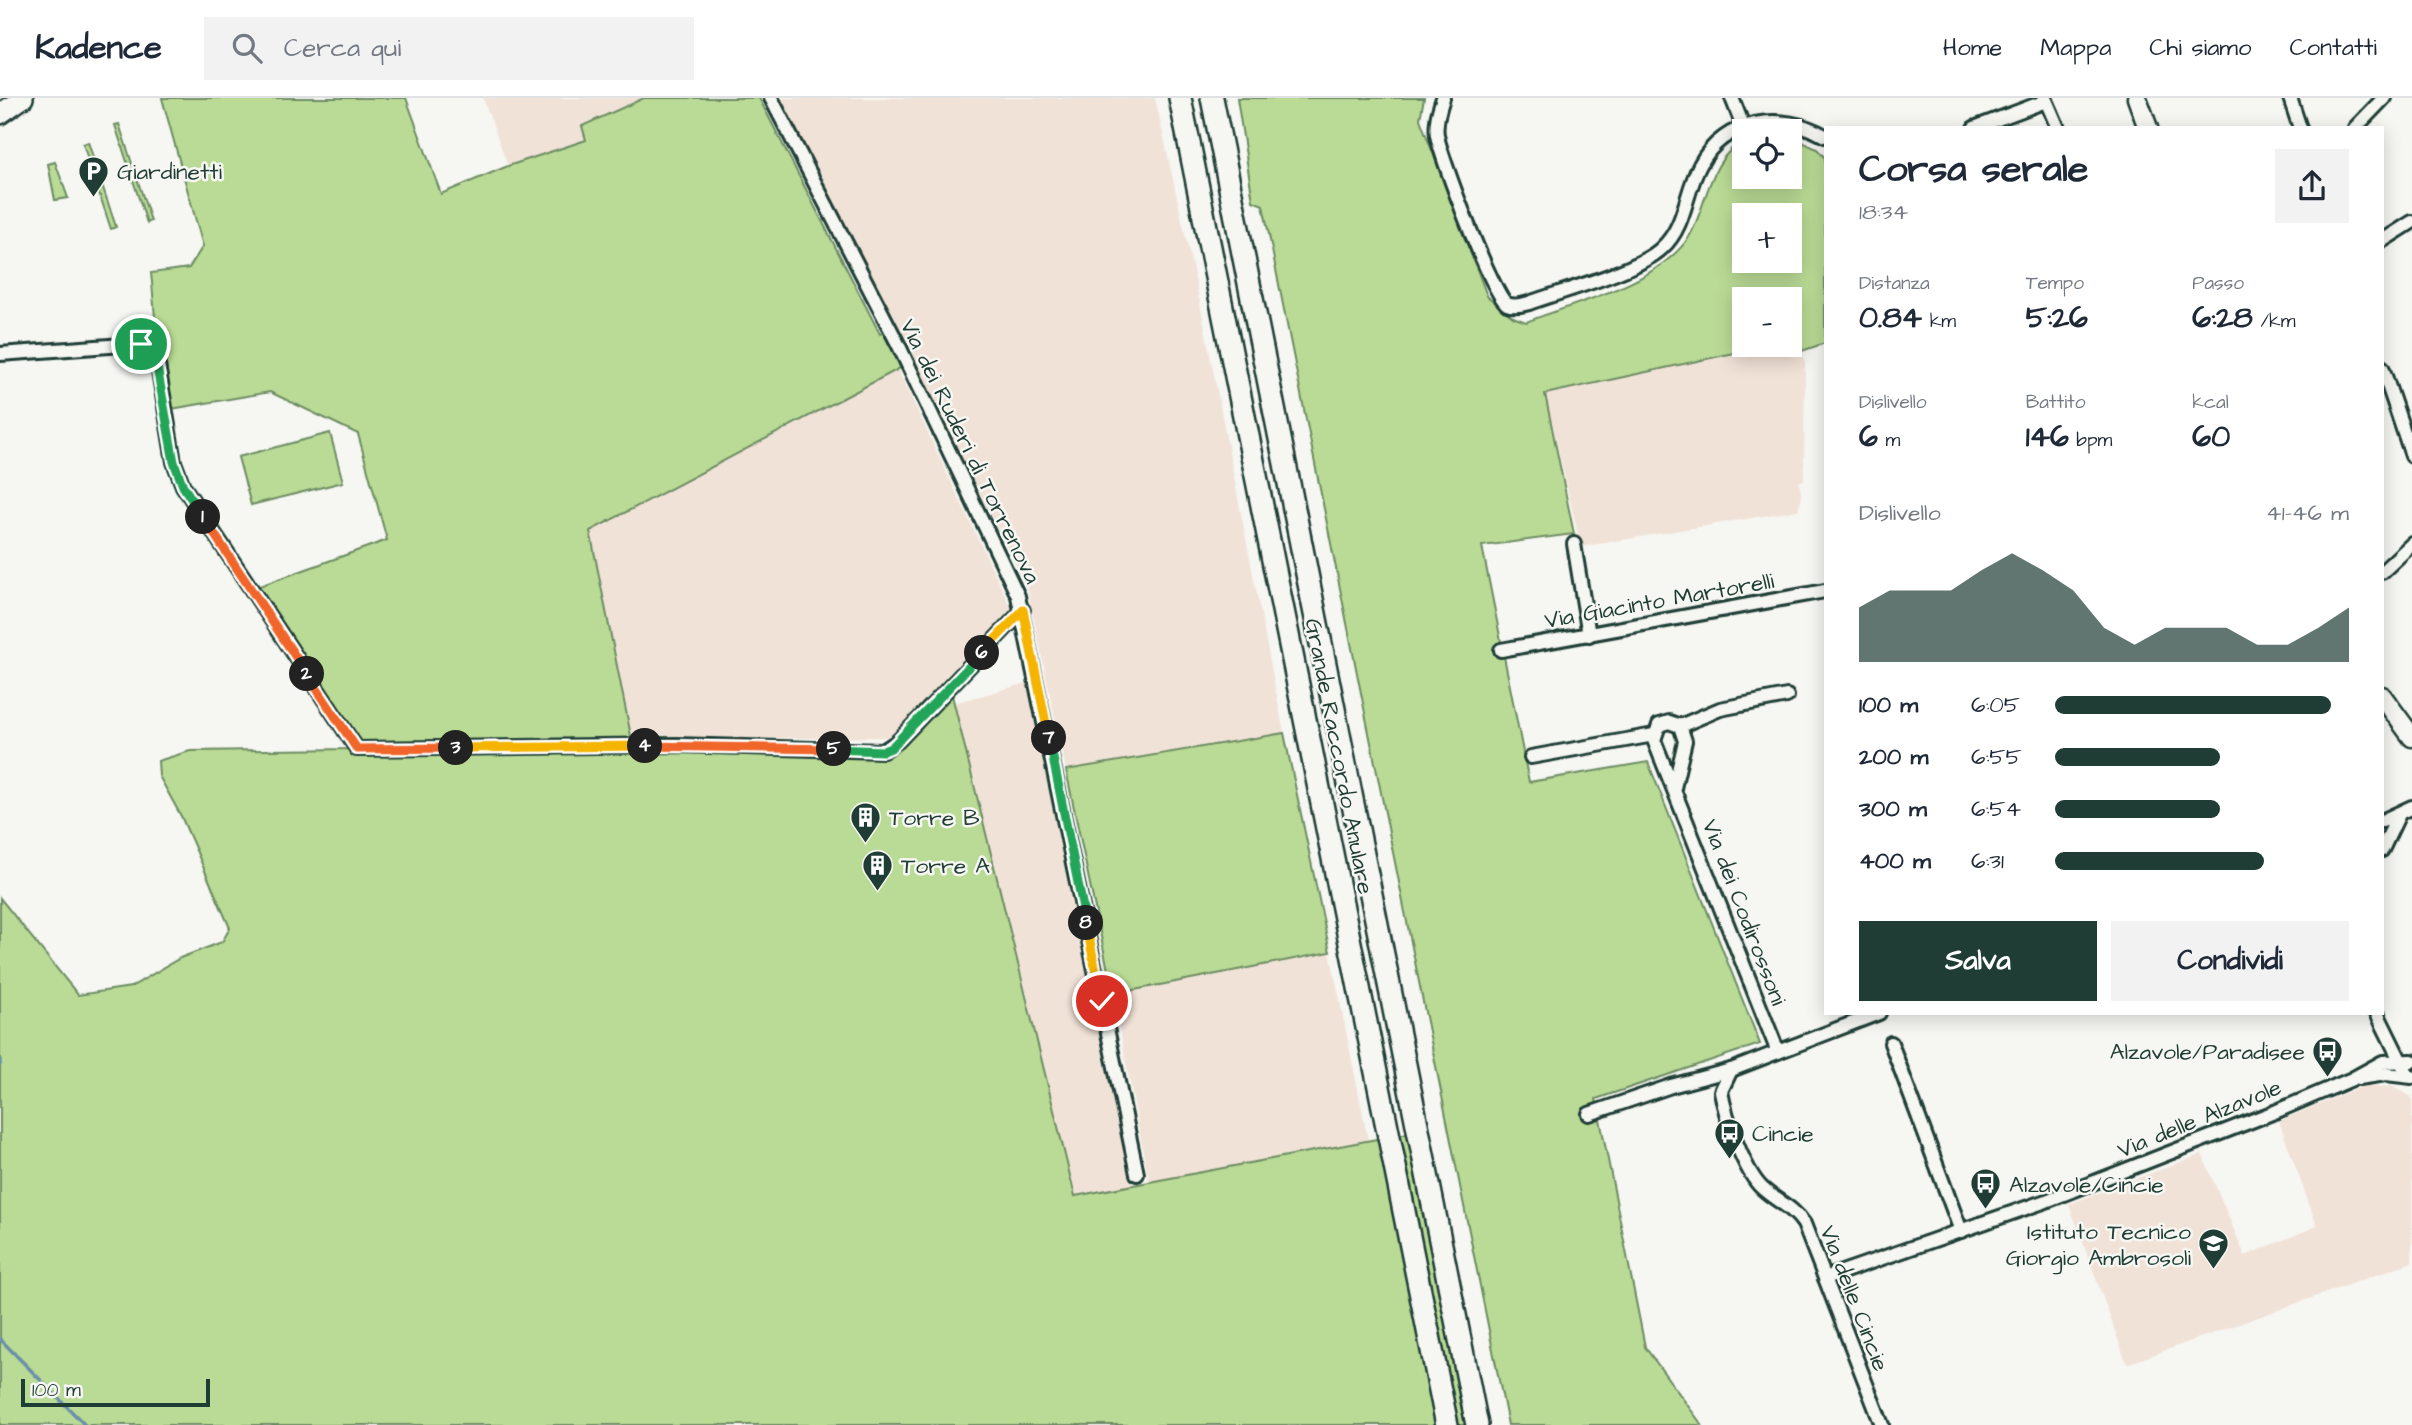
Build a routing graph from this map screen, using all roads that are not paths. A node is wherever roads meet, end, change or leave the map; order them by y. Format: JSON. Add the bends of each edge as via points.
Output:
{"nodes":[{"id":1,"x":23,"y":98,"type":"edge"},
{"id":2,"x":771,"y":98,"type":"edge"},
{"id":3,"x":1180,"y":98,"type":"edge"},
{"id":4,"x":1212,"y":98,"type":"edge"},
{"id":5,"x":1443,"y":98,"type":"edge"},
{"id":6,"x":1732,"y":98,"type":"edge"},
{"id":7,"x":2137,"y":98,"type":"edge"},
{"id":8,"x":2290,"y":98,"type":"edge"},
{"id":9,"x":2384,"y":98,"type":"edge"},
{"id":10,"x":2045,"y":99,"type":"edge"},
{"id":11,"x":0,"y":114,"type":"edge"},
{"id":12,"x":1740,"y":119,"type":"edge"},
{"id":13,"x":1979,"y":126,"type":"edge"},
{"id":14,"x":2057,"y":126,"type":"edge"},
{"id":15,"x":2147,"y":126,"type":"edge"},
{"id":16,"x":2299,"y":126,"type":"edge"},
{"id":17,"x":2357,"y":126,"type":"edge"},
{"id":18,"x":1802,"y":127,"type":"edge"},
{"id":19,"x":1732,"y":134,"type":"edge"},
{"id":20,"x":1824,"y":136,"type":"edge"},
{"id":21,"x":2412,"y":222,"type":"edge"},
{"id":22,"x":2384,"y":240,"type":"edge"},
{"id":23,"x":0,"y":354,"type":"edge"},
{"id":24,"x":2384,"y":373,"type":"edge"},
{"id":25,"x":2412,"y":456,"type":"edge"},
{"id":26,"x":1574,"y":544,"type":"dead end"},
{"id":27,"x":2412,"y":544,"type":"edge"},
{"id":28,"x":2384,"y":570,"type":"edge"},
{"id":29,"x":1824,"y":591,"type":"edge"},
{"id":30,"x":1023,"y":610,"type":"junction"},
{"id":31,"x":1589,"y":635,"type":"junction"},
{"id":32,"x":1501,"y":650,"type":"dead end"},
{"id":33,"x":1787,"y":696,"type":"dead end"},
{"id":34,"x":2384,"y":699,"type":"edge"},
{"id":35,"x":1680,"y":726,"type":"junction"},
{"id":36,"x":1654,"y":735,"type":"junction"},
{"id":37,"x":2412,"y":737,"type":"edge"},
{"id":38,"x":1531,"y":757,"type":"dead end"},
{"id":39,"x":1674,"y":788,"type":"junction"},
{"id":40,"x":2412,"y":807,"type":"edge"},
{"id":41,"x":2399,"y":814,"type":"junction"},
{"id":42,"x":2384,"y":820,"type":"edge"},
{"id":43,"x":2384,"y":846,"type":"edge"},
{"id":44,"x":1874,"y":1015,"type":"edge"},
{"id":45,"x":2377,"y":1015,"type":"edge"},
{"id":46,"x":1891,"y":1043,"type":"dead end"},
{"id":47,"x":1778,"y":1052,"type":"junction"},
{"id":48,"x":2407,"y":1060,"type":"edge"},
{"id":49,"x":1731,"y":1070,"type":"junction"},
{"id":50,"x":2410,"y":1076,"type":"edge"},
{"id":51,"x":2351,"y":1079,"type":"junction"},
{"id":52,"x":1589,"y":1114,"type":"dead end"},
{"id":53,"x":1136,"y":1174,"type":"dead end"},
{"id":54,"x":1961,"y":1231,"type":"junction"},
{"id":55,"x":1825,"y":1278,"type":"junction"},
{"id":56,"x":1447,"y":1425,"type":"edge"},
{"id":57,"x":1477,"y":1425,"type":"edge"},
{"id":58,"x":1882,"y":1425,"type":"edge"}],
"edges":[{"from":1,"to":11,"type":"main road"},
{"from":2,"to":30,"type":"street","name":"Via dei Ruderi di Torrenova","via":[[898,344]]},
{"from":3,"to":56,"type":"highway","name":"Grande Raccordo Anulare"},
{"from":4,"to":57,"type":"highway","name":"Grande Raccordo Anulare"},
{"from":5,"to":19,"type":"street","via":[[1437,124],[1440,148],[1498,292],[1513,305],[1657,253],[1677,226],[1706,154]]},
{"from":6,"to":12,"type":"street"},
{"from":7,"to":15,"type":"street"},
{"from":8,"to":16,"type":"street"},
{"from":9,"to":17,"type":"street"},
{"from":10,"to":13,"type":"street"},
{"from":10,"to":14,"type":"street"},
{"from":18,"to":20,"type":"street"},
{"from":21,"to":22,"type":"street"},
{"from":23,"to":30,"type":"street","via":[[137,344],[151,350],[183,486],[357,749],[676,745],[883,751],[898,741]]},
{"from":24,"to":25,"type":"street"},
{"from":26,"to":31,"type":"street"},
{"from":27,"to":28,"type":"street"},
{"from":29,"to":31,"type":"street","name":"Via Giacinto Martorelli"},
{"from":30,"to":53,"type":"street","name":"Via dei Ruderi di Torrenova"},
{"from":31,"to":32,"type":"street","name":"Via Giacinto Martorelli"},
{"from":33,"to":35,"type":"street","via":[[1720,709]]},
{"from":34,"to":37,"type":"street"},
{"from":35,"to":36,"type":"street","via":[[1662,723]]},
{"from":35,"to":39,"type":"street","via":[[1685,741]]},
{"from":36,"to":38,"type":"street"},
{"from":36,"to":39,"type":"street","name":"Via dei Codirossoni"},
{"from":39,"to":47,"type":"street","name":"Via dei Codirossoni"},
{"from":40,"to":41,"type":"street"},
{"from":41,"to":42,"type":"street"},
{"from":41,"to":43,"type":"street"},
{"from":44,"to":47,"type":"street"},
{"from":45,"to":48,"type":"street"},
{"from":46,"to":54,"type":"street"},
{"from":47,"to":49,"type":"street"},
{"from":48,"to":50,"type":"street"},
{"from":48,"to":51,"type":"street","via":[[2383,1062]]},
{"from":49,"to":52,"type":"street"},
{"from":49,"to":55,"type":"street","name":"Via delle Cincie","via":[[1723,1082],[1722,1097],[1744,1157],[1761,1188],[1800,1218]]},
{"from":50,"to":51,"type":"street"},
{"from":51,"to":54,"type":"street","name":"Via delle Alzavole"},
{"from":54,"to":55,"type":"street","name":"Via delle Alzavole"},
{"from":55,"to":58,"type":"street","name":"Via delle Cincie"}]}
